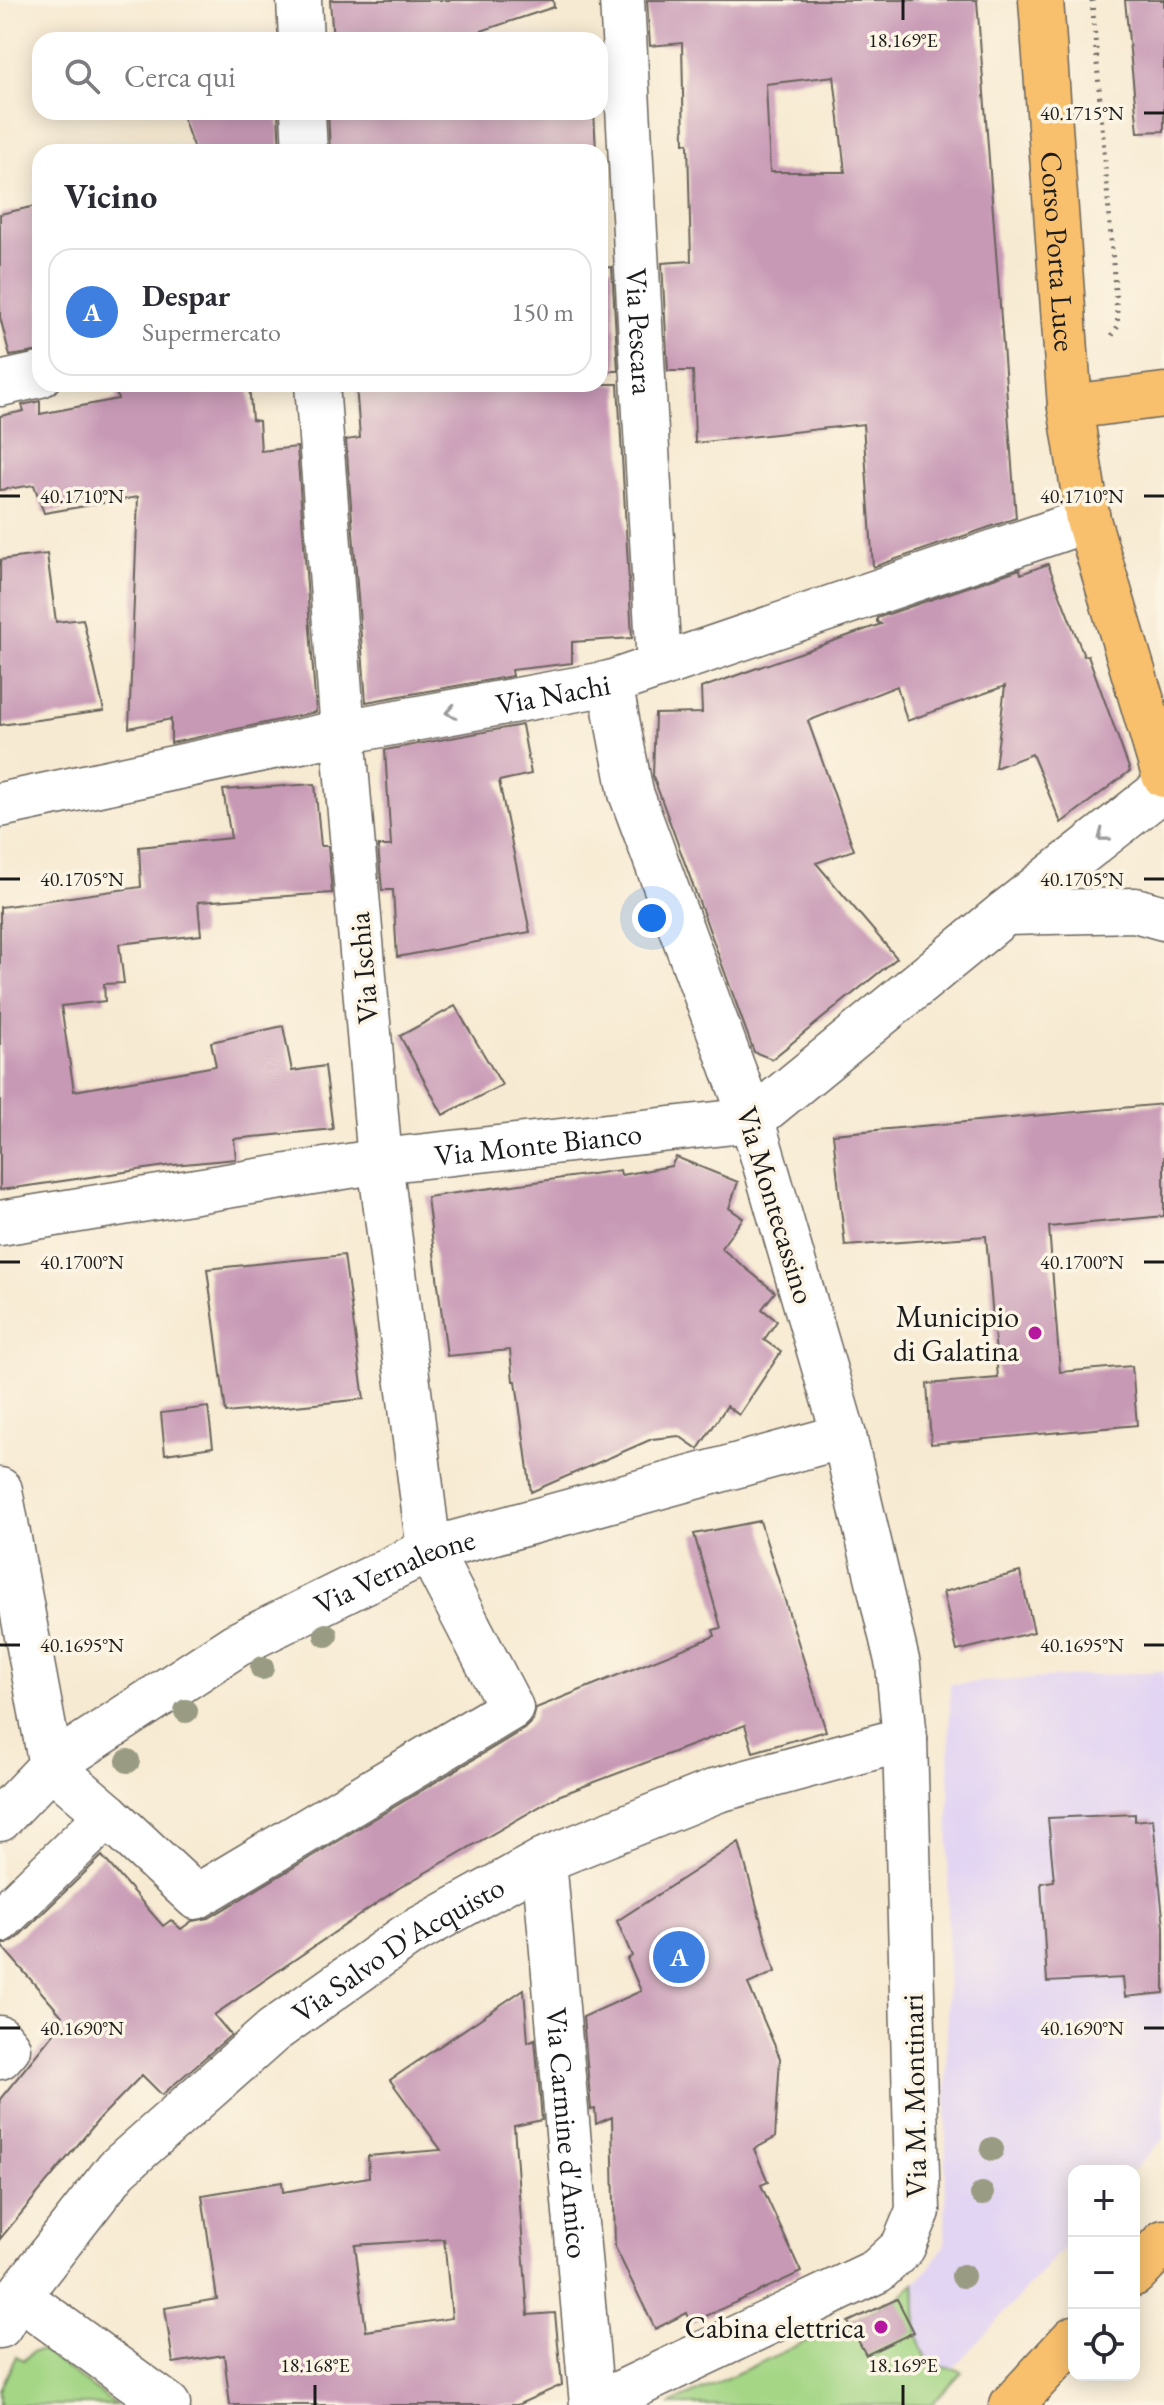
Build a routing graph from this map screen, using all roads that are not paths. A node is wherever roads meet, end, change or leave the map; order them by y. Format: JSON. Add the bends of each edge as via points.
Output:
{"nodes":[{"id":1,"x":299,"y":0,"type":"edge"},
{"id":2,"x":622,"y":0,"type":"edge"},
{"id":3,"x":1041,"y":0,"type":"edge"},
{"id":4,"x":301,"y":32,"type":"edge"},
{"id":5,"x":303,"y":120,"type":"edge"},
{"id":6,"x":305,"y":144,"type":"edge"},
{"id":7,"x":618,"y":258,"type":"edge"},
{"id":8,"x":32,"y":377,"type":"edge"},
{"id":9,"x":0,"y":384,"type":"edge"},
{"id":10,"x":318,"y":392,"type":"edge"},
{"id":11,"x":1164,"y":395,"type":"edge"},
{"id":12,"x":1070,"y":407,"type":"junction"},
{"id":13,"x":1088,"y":520,"type":"junction"},
{"id":14,"x":659,"y":665,"type":"junction"},
{"id":15,"x":610,"y":683,"type":"junction"},
{"id":16,"x":343,"y":732,"type":"junction"},
{"id":17,"x":1164,"y":775,"type":"edge"},
{"id":18,"x":1164,"y":788,"type":"edge"},
{"id":19,"x":0,"y":805,"type":"edge"},
{"id":20,"x":1005,"y":913,"type":"junction"},
{"id":21,"x":1164,"y":918,"type":"edge"},
{"id":22,"x":752,"y":1120,"type":"junction"},
{"id":23,"x":380,"y":1161,"type":"junction"},
{"id":24,"x":0,"y":1223,"type":"edge"},
{"id":25,"x":844,"y":1436,"type":"junction"},
{"id":26,"x":0,"y":1490,"type":"edge"},
{"id":27,"x":429,"y":1550,"type":"junction"},
{"id":28,"x":905,"y":1739,"type":"junction"},
{"id":29,"x":51,"y":1766,"type":"junction"},
{"id":30,"x":108,"y":1815,"type":"junction"},
{"id":31,"x":0,"y":1819,"type":"edge"},
{"id":32,"x":544,"y":1860,"type":"junction"},
{"id":33,"x":0,"y":1920,"type":"edge"},
{"id":34,"x":0,"y":2038,"type":"edge"},
{"id":35,"x":0,"y":2057,"type":"edge"},
{"id":36,"x":1164,"y":2242,"type":"edge"},
{"id":37,"x":1140,"y":2268,"type":"edge"},
{"id":38,"x":9,"y":2311,"type":"edge"},
{"id":39,"x":1068,"y":2344,"type":"edge"},
{"id":40,"x":168,"y":2405,"type":"edge"},
{"id":41,"x":594,"y":2405,"type":"edge"},
{"id":42,"x":1012,"y":2405,"type":"edge"}],
"edges":[{"from":1,"to":4,"type":"street"},
{"from":2,"to":7,"type":"street","name":"Via Pescara"},
{"from":3,"to":12,"type":"main road","name":"Corso Porta Luce"},
{"from":5,"to":6,"type":"street"},
{"from":7,"to":14,"type":"street","name":"Via Pescara"},
{"from":8,"to":9,"type":"street"},
{"from":10,"to":16,"type":"street","name":"Via Ischia"},
{"from":11,"to":12,"type":"main road"},
{"from":12,"to":13,"type":"main road","name":"Corso Porta Luce"},
{"from":13,"to":14,"type":"street","name":"Via Nachi"},
{"from":13,"to":17,"type":"main road","name":"Corso Porta Luce"},
{"from":14,"to":15,"type":"street","name":"Via Nachi"},
{"from":15,"to":16,"type":"street","name":"Via Nachi","one_way":true},
{"from":15,"to":22,"type":"street","name":"Via Montecassino","via":[[631,793]]},
{"from":16,"to":19,"type":"street","name":"Via Nachi"},
{"from":16,"to":23,"type":"street","name":"Via Ischia"},
{"from":18,"to":20,"type":"street","one_way":true},
{"from":20,"to":21,"type":"street","via":[[1135,910]]},
{"from":20,"to":22,"type":"street"},
{"from":22,"to":23,"type":"street","name":"Via Monte Bianco"},
{"from":22,"to":25,"type":"street","name":"Via Montecassino"},
{"from":23,"to":24,"type":"street","name":"Via Monte Bianco"},
{"from":23,"to":27,"type":"street","name":"Via Ischia"},
{"from":25,"to":27,"type":"street","name":"Via Vernaleone"},
{"from":25,"to":28,"type":"street","name":"Via Montecassino","via":[[898,1665]]},
{"from":26,"to":29,"type":"street"},
{"from":27,"to":29,"type":"street","name":"Via Vernaleone","via":[[236,1645]]},
{"from":27,"to":30,"type":"street","via":[[511,1708],[196,1897]]},
{"from":28,"to":32,"type":"street","name":"Via Salvo D'Acquisto","via":[[718,1790]]},
{"from":28,"to":41,"type":"street","name":"Via M. Montinari","via":[[918,2211],[903,2247],[877,2271]]},
{"from":29,"to":30,"type":"street"},
{"from":29,"to":31,"type":"street","name":"Via Vernaleone"},
{"from":30,"to":33,"type":"street"},
{"from":32,"to":38,"type":"street","name":"Via Salvo D'Acquisto","via":[[407,1936],[273,2031],[117,2169]]},
{"from":32,"to":41,"type":"street","name":"Via Carmine d'Amico"},
{"from":34,"to":35,"type":"street","via":[[8,2048]]},
{"from":36,"to":37,"type":"main road"},
{"from":38,"to":40,"type":"street"},
{"from":39,"to":42,"type":"main road"}]}
